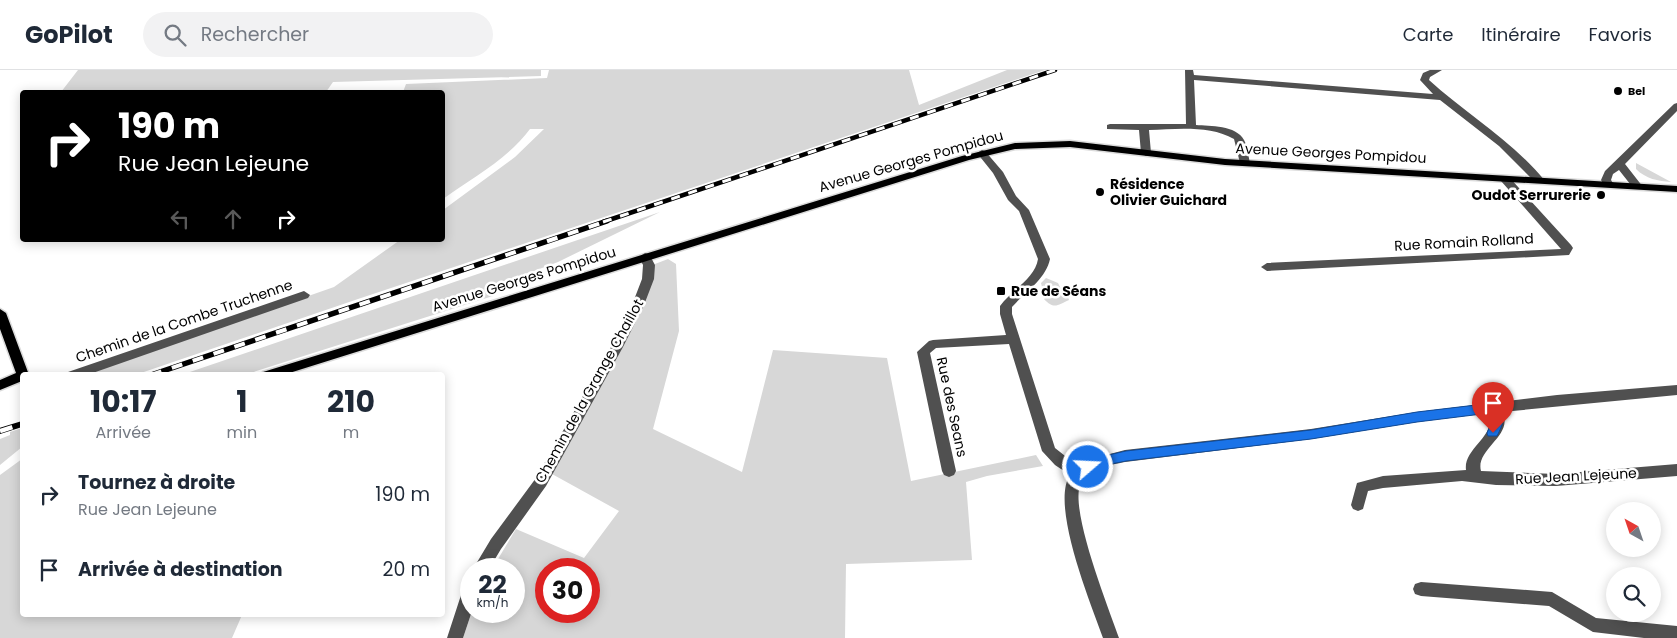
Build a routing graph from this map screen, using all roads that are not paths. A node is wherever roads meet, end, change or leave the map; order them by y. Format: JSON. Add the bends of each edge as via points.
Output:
{"nodes":[{"id":1,"x":1438,"y":70,"type":"edge"},
{"id":2,"x":1189,"y":73,"type":"edge"},
{"id":3,"x":1442,"y":97,"type":"junction"},
{"id":4,"x":1677,"y":106,"type":"edge"},
{"id":5,"x":1110,"y":127,"type":"dead end"},
{"id":6,"x":1144,"y":127,"type":"junction"},
{"id":7,"x":1191,"y":127,"type":"junction"},
{"id":8,"x":982,"y":153,"type":"junction"},
{"id":9,"x":1146,"y":153,"type":"junction"},
{"id":10,"x":1244,"y":163,"type":"junction"},
{"id":11,"x":1620,"y":164,"type":"junction"},
{"id":12,"x":1505,"y":179,"type":"junction"},
{"id":13,"x":1540,"y":181,"type":"junction"},
{"id":14,"x":1609,"y":185,"type":"junction"},
{"id":15,"x":1638,"y":187,"type":"junction"},
{"id":16,"x":1677,"y":189,"type":"edge"},
{"id":17,"x":645,"y":257,"type":"junction"},
{"id":18,"x":1267,"y":267,"type":"dead end"},
{"id":19,"x":304,"y":295,"type":"dead end"},
{"id":20,"x":0,"y":313,"type":"edge"},
{"id":21,"x":1013,"y":338,"type":"junction"},
{"id":22,"x":22,"y":372,"type":"edge"},
{"id":23,"x":82,"y":372,"type":"edge"},
{"id":24,"x":278,"y":372,"type":"edge"},
{"id":25,"x":20,"y":377,"type":"edge"},
{"id":26,"x":0,"y":385,"type":"edge"},
{"id":27,"x":1677,"y":390,"type":"edge"},
{"id":28,"x":1493,"y":408,"type":"junction"},
{"id":29,"x":1677,"y":470,"type":"edge"},
{"id":30,"x":949,"y":471,"type":"dead end"},
{"id":31,"x":1079,"y":474,"type":"junction"},
{"id":32,"x":1475,"y":475,"type":"junction"},
{"id":33,"x":1358,"y":505,"type":"dead end"},
{"id":34,"x":488,"y":558,"type":"edge"},
{"id":35,"x":1421,"y":590,"type":"dead end"},
{"id":36,"x":460,"y":623,"type":"edge"},
{"id":37,"x":1677,"y":634,"type":"edge"},
{"id":38,"x":455,"y":638,"type":"edge"},
{"id":39,"x":1111,"y":638,"type":"edge"}],
"edges":[{"from":1,"to":3,"type":"street","via":[[1426,75],[1424,80]]},
{"from":2,"to":3,"type":"street"},
{"from":2,"to":7,"type":"street"},
{"from":3,"to":13,"type":"street","via":[[1502,144]]},
{"from":4,"to":11,"type":"street"},
{"from":5,"to":6,"type":"street"},
{"from":6,"to":7,"type":"street"},
{"from":6,"to":9,"type":"street"},
{"from":7,"to":10,"type":"street","via":[[1234,135],[1239,140]]},
{"from":8,"to":9,"type":"main road","name":"Avenue Georges Pompidou","via":[[1049,143]]},
{"from":8,"to":17,"type":"main road","name":"Avenue Georges Pompidou"},
{"from":8,"to":21,"type":"street","via":[[998,172],[1012,198],[1024,210],[1044,259],[1040,271],[1006,306]]},
{"from":9,"to":10,"type":"main road","name":"Avenue Georges Pompidou"},
{"from":10,"to":12,"type":"main road","name":"Avenue Georges Pompidou"},
{"from":11,"to":14,"type":"street","via":[[1606,176]]},
{"from":11,"to":15,"type":"street"},
{"from":12,"to":13,"type":"main road","name":"Avenue Georges Pompidou"},
{"from":12,"to":18,"type":"street","name":"Rue Romain Rolland","via":[[1568,248],[1565,252]]},
{"from":13,"to":14,"type":"main road","name":"Avenue Georges Pompidou"},
{"from":14,"to":15,"type":"main road","name":"Avenue Georges Pompidou"},
{"from":15,"to":16,"type":"main road","name":"Avenue Georges Pompidou"},
{"from":17,"to":24,"type":"main road","name":"Avenue Georges Pompidou"},
{"from":17,"to":34,"type":"street","name":"Chemin de la Grange Chaillot","via":[[649,265],[648,279],[617,347],[541,482]]},
{"from":19,"to":23,"type":"street","name":"Chemin de la Combe Truchenne"},
{"from":20,"to":22,"type":"main road"},
{"from":21,"to":30,"type":"street","name":"Rue des Seans","via":[[933,344],[924,352]]},
{"from":21,"to":31,"type":"street","via":[[1049,451]]},
{"from":25,"to":26,"type":"main road"},
{"from":27,"to":28,"type":"street"},
{"from":28,"to":31,"type":"street","via":[[1126,456],[1096,463]]},
{"from":28,"to":32,"type":"street","via":[[1498,416],[1497,424],[1474,460]]},
{"from":29,"to":32,"type":"street","name":"Rue Jean Lejeune","via":[[1556,480],[1496,479]]},
{"from":31,"to":39,"type":"street","via":[[1071,493],[1072,516]]},
{"from":32,"to":33,"type":"street","name":"Rue Jean Lejeune","via":[[1409,479],[1362,487]]},
{"from":35,"to":37,"type":"street","via":[[1552,599],[1593,625]]},
{"from":36,"to":38,"type":"street"}]}
